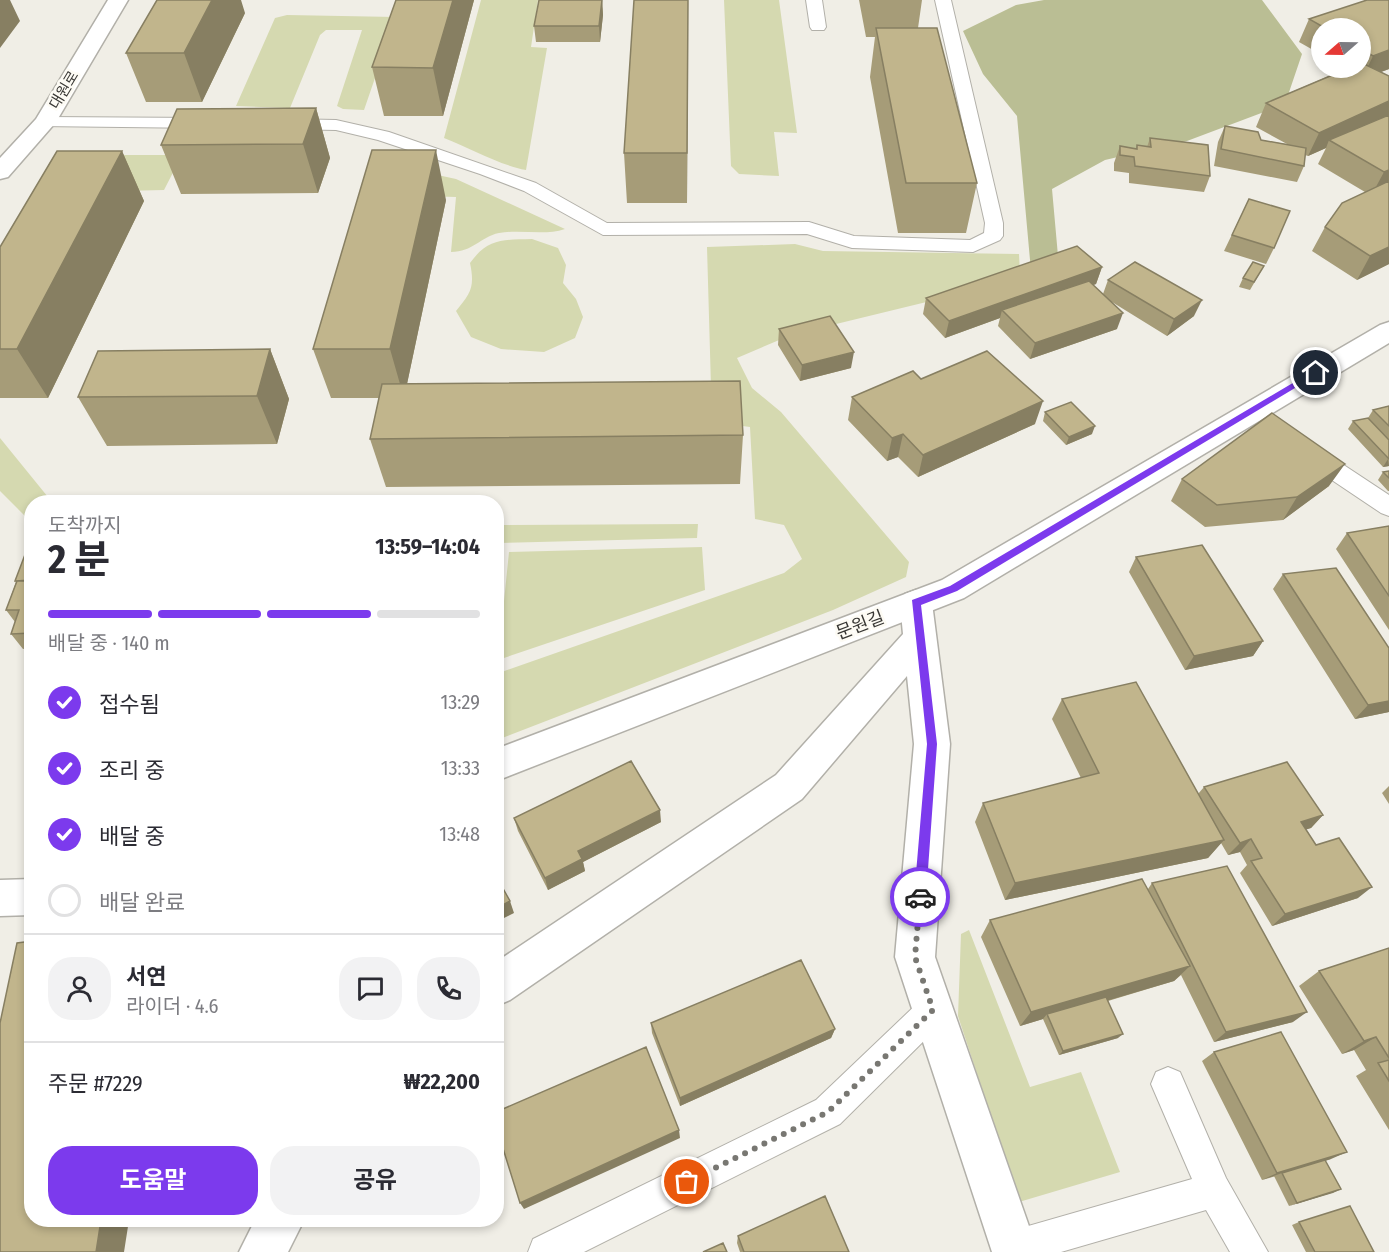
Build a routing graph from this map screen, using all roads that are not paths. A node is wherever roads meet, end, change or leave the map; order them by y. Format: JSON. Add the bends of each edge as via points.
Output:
{"nodes":[{"id":1,"x":118,"y":0,"type":"edge"},
{"id":2,"x":814,"y":0,"type":"edge"},
{"id":3,"x":943,"y":0,"type":"edge"},
{"id":4,"x":818,"y":27,"type":"dead end"},
{"id":5,"x":45,"y":122,"type":"junction"},
{"id":6,"x":228,"y":124,"type":"edge"},
{"id":7,"x":263,"y":124,"type":"edge"},
{"id":8,"x":0,"y":172,"type":"edge"},
{"id":9,"x":1389,"y":331,"type":"edge"},
{"id":10,"x":1294,"y":443,"type":"edge"},
{"id":11,"x":1389,"y":507,"type":"edge"},
{"id":12,"x":918,"y":620,"type":"junction"},
{"id":13,"x":504,"y":762,"type":"edge"},
{"id":14,"x":0,"y":897,"type":"edge"},
{"id":15,"x":24,"y":897,"type":"edge"},
{"id":16,"x":504,"y":981,"type":"edge"},
{"id":17,"x":933,"y":1010,"type":"junction"},
{"id":18,"x":1168,"y":1084,"type":"dead end"},
{"id":19,"x":1214,"y":1190,"type":"junction"},
{"id":20,"x":277,"y":1227,"type":"edge"},
{"id":21,"x":1014,"y":1250,"type":"edge"},
{"id":22,"x":262,"y":1252,"type":"edge"},
{"id":23,"x":546,"y":1252,"type":"edge"},
{"id":24,"x":1250,"y":1252,"type":"edge"}],
"edges":[{"from":1,"to":5,"type":"street","name":"대원로"},
{"from":2,"to":4,"type":"lane"},
{"from":3,"to":7,"type":"lane","via":[[994,223],[993,236],[973,246],[852,242],[809,228],[603,229],[530,187],[391,139],[336,125]]},
{"from":5,"to":6,"type":"lane"},
{"from":5,"to":8,"type":"street","name":"대원로"},
{"from":9,"to":12,"type":"street","name":"문원길","via":[[1259,418],[953,589]]},
{"from":10,"to":11,"type":"lane"},
{"from":12,"to":13,"type":"street","name":"문원길"},
{"from":12,"to":16,"type":"street","via":[[789,787]]},
{"from":12,"to":17,"type":"street","via":[[932,744],[915,957]]},
{"from":14,"to":15,"type":"street"},
{"from":17,"to":21,"type":"street"},
{"from":17,"to":23,"type":"lane","via":[[828,1112]]},
{"from":18,"to":19,"type":"lane"},
{"from":19,"to":21,"type":"lane"},
{"from":19,"to":24,"type":"lane"},
{"from":20,"to":22,"type":"street"}]}
